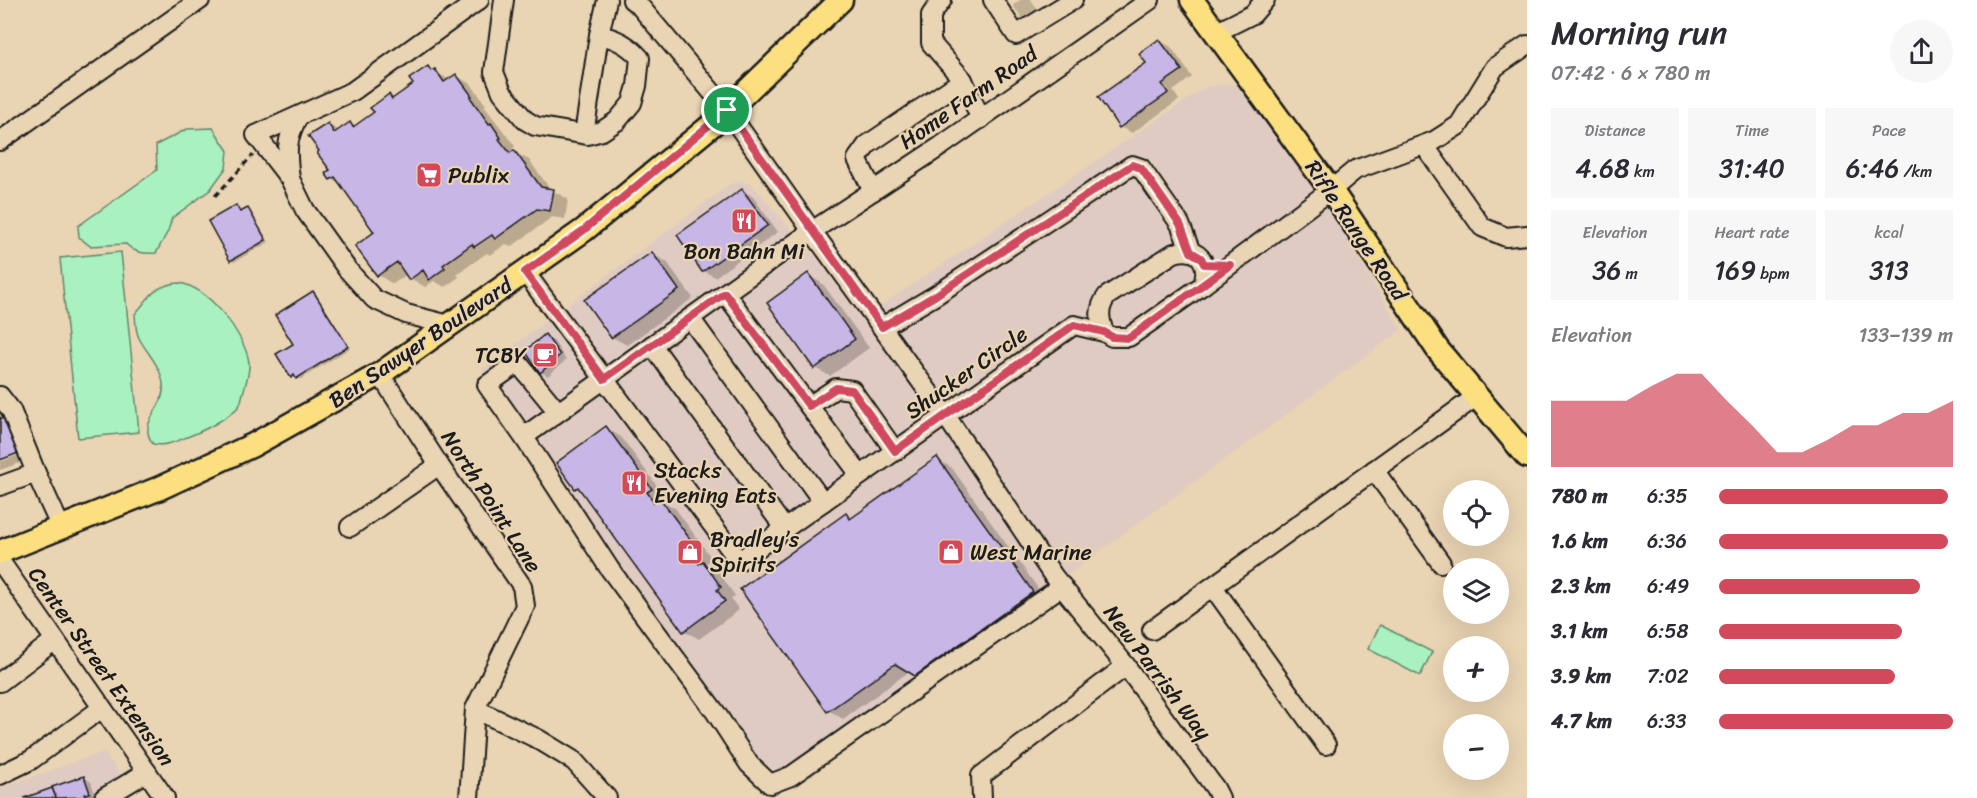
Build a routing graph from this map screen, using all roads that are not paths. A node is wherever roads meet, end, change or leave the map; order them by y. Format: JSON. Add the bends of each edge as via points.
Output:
{"nodes":[{"id":1,"x":200,"y":0,"type":"edge"},
{"id":2,"x":479,"y":0,"type":"edge"},
{"id":3,"x":504,"y":0,"type":"edge"},
{"id":4,"x":607,"y":0,"type":"edge"},
{"id":5,"x":632,"y":0,"type":"edge"},
{"id":6,"x":841,"y":0,"type":"edge"},
{"id":7,"x":942,"y":0,"type":"edge"},
{"id":8,"x":1150,"y":0,"type":"edge"},
{"id":9,"x":1192,"y":0,"type":"edge"},
{"id":10,"x":1265,"y":0,"type":"edge"},
{"id":11,"x":996,"y":1,"type":"edge"},
{"id":12,"x":1062,"y":4,"type":"edge"},
{"id":13,"x":1217,"y":32,"type":"junction"},
{"id":14,"x":599,"y":34,"type":"junction"},
{"id":15,"x":1525,"y":53,"type":"edge"},
{"id":16,"x":963,"y":80,"type":"junction"},
{"id":17,"x":727,"y":110,"type":"junction"},
{"id":18,"x":298,"y":117,"type":"junction"},
{"id":19,"x":981,"y":118,"type":"junction"},
{"id":20,"x":584,"y":134,"type":"junction"},
{"id":21,"x":0,"y":141,"type":"edge"},
{"id":22,"x":1424,"y":145,"type":"junction"},
{"id":23,"x":290,"y":180,"type":"junction"},
{"id":24,"x":1331,"y":190,"type":"junction"},
{"id":25,"x":873,"y":191,"type":"junction"},
{"id":26,"x":812,"y":231,"type":"junction"},
{"id":27,"x":1527,"y":235,"type":"edge"},
{"id":28,"x":1198,"y":258,"type":"junction"},
{"id":29,"x":1230,"y":265,"type":"junction"},
{"id":30,"x":525,"y":272,"type":"junction"},
{"id":31,"x":1203,"y":285,"type":"junction"},
{"id":32,"x":725,"y":293,"type":"junction"},
{"id":33,"x":1102,"y":303,"type":"junction"},
{"id":34,"x":690,"y":318,"type":"junction"},
{"id":35,"x":449,"y":325,"type":"junction"},
{"id":36,"x":1074,"y":325,"type":"junction"},
{"id":37,"x":882,"y":327,"type":"junction"},
{"id":38,"x":1104,"y":332,"type":"junction"},
{"id":39,"x":652,"y":345,"type":"junction"},
{"id":40,"x":380,"y":374,"type":"junction"},
{"id":41,"x":604,"y":379,"type":"junction"},
{"id":42,"x":0,"y":396,"type":"edge"},
{"id":43,"x":1477,"y":396,"type":"junction"},
{"id":44,"x":809,"y":406,"type":"junction"},
{"id":45,"x":558,"y":412,"type":"junction"},
{"id":46,"x":946,"y":416,"type":"junction"},
{"id":47,"x":525,"y":439,"type":"junction"},
{"id":48,"x":895,"y":451,"type":"junction"},
{"id":49,"x":1527,"y":456,"type":"edge"},
{"id":50,"x":439,"y":465,"type":"junction"},
{"id":51,"x":1374,"y":470,"type":"junction"},
{"id":52,"x":36,"y":473,"type":"junction"},
{"id":53,"x":860,"y":475,"type":"junction"},
{"id":54,"x":0,"y":486,"type":"edge"},
{"id":55,"x":823,"y":502,"type":"junction"},
{"id":56,"x":350,"y":526,"type":"dead end"},
{"id":57,"x":62,"y":528,"type":"junction"},
{"id":58,"x":784,"y":529,"type":"junction"},
{"id":59,"x":0,"y":552,"type":"edge"},
{"id":60,"x":0,"y":561,"type":"edge"},
{"id":61,"x":1440,"y":562,"type":"dead end"},
{"id":62,"x":1058,"y":581,"type":"junction"},
{"id":63,"x":1213,"y":587,"type":"junction"},
{"id":64,"x":1152,"y":630,"type":"dead end"},
{"id":65,"x":55,"y":640,"type":"junction"},
{"id":66,"x":1126,"y":666,"type":"junction"},
{"id":67,"x":0,"y":682,"type":"edge"},
{"id":68,"x":102,"y":708,"type":"junction"},
{"id":69,"x":475,"y":709,"type":"junction"},
{"id":70,"x":1326,"y":745,"type":"dead end"},
{"id":71,"x":147,"y":772,"type":"junction"},
{"id":72,"x":0,"y":775,"type":"edge"},
{"id":73,"x":104,"y":798,"type":"edge"},
{"id":74,"x":165,"y":798,"type":"edge"},
{"id":75,"x":469,"y":798,"type":"edge"},
{"id":76,"x":607,"y":798,"type":"edge"},
{"id":77,"x":982,"y":798,"type":"edge"},
{"id":78,"x":1220,"y":798,"type":"edge"}],
"edges":[{"from":1,"to":21,"type":"street"},
{"from":2,"to":18,"type":"street","via":[[353,91]]},
{"from":3,"to":20,"type":"street","via":[[494,72],[502,92],[535,126]]},
{"from":4,"to":14,"type":"street"},
{"from":5,"to":17,"type":"street","name":"New Parrish Way"},
{"from":6,"to":17,"type":"main road","name":"Ben Sawyer Boulevard"},
{"from":7,"to":16,"type":"street","via":[[932,15],[931,43]]},
{"from":8,"to":19,"type":"street","name":"Home Farm Road"},
{"from":9,"to":13,"type":"main road","name":"Rifle Range Road"},
{"from":10,"to":13,"type":"street","via":[[1253,14]]},
{"from":11,"to":12,"type":"street","via":[[1016,35]]},
{"from":13,"to":24,"type":"main road","name":"Rifle Range Road"},
{"from":14,"to":20,"type":"street"},
{"from":14,"to":20,"type":"street","via":[[630,47],[640,58],[637,86],[632,103],[617,121],[602,131]]},
{"from":15,"to":22,"type":"street","via":[[1495,67],[1459,125]]},
{"from":16,"to":19,"type":"street"},
{"from":16,"to":25,"type":"street","via":[[867,145],[857,159]]},
{"from":17,"to":26,"type":"street","name":"New Parrish Way"},
{"from":17,"to":30,"type":"main road","name":"Ben Sawyer Boulevard","via":[[584,230]]},
{"from":18,"to":23,"type":"street","via":[[286,152]]},
{"from":18,"to":23,"type":"street","via":[[256,135]]},
{"from":19,"to":25,"type":"street","name":"Home Farm Road"},
{"from":22,"to":24,"type":"street","via":[[1355,170]]},
{"from":22,"to":27,"type":"street","via":[[1482,227],[1506,237]]},
{"from":23,"to":35,"type":"street","via":[[304,210],[374,299],[406,314]]},
{"from":24,"to":29,"type":"street"},
{"from":24,"to":43,"type":"main road","name":"Rifle Range Road","via":[[1438,350]]},
{"from":25,"to":26,"type":"street","name":"Home Farm Road"},
{"from":26,"to":32,"type":"street","name":"Home Farm Road"},
{"from":26,"to":37,"type":"street","name":"New Parrish Way"},
{"from":28,"to":29,"type":"street","name":"Shucker Circle"},
{"from":28,"to":31,"type":"street","via":[[1206,271]]},
{"from":28,"to":33,"type":"street","name":"Shucker Circle","via":[[1183,250],[1174,253]]},
{"from":28,"to":37,"type":"street","via":[[1141,168],[1132,165]]},
{"from":29,"to":31,"type":"street"},
{"from":30,"to":35,"type":"main road","name":"Ben Sawyer Boulevard"},
{"from":30,"to":41,"type":"street"},
{"from":31,"to":38,"type":"street","via":[[1129,338]]},
{"from":32,"to":34,"type":"street","name":"Home Farm Road"},
{"from":32,"to":44,"type":"street"},
{"from":33,"to":36,"type":"street","name":"Shucker Circle"},
{"from":33,"to":38,"type":"street"},
{"from":34,"to":39,"type":"street","name":"Home Farm Road"},
{"from":34,"to":55,"type":"street"},
{"from":35,"to":40,"type":"main road","name":"Ben Sawyer Boulevard"},
{"from":36,"to":38,"type":"street"},
{"from":36,"to":46,"type":"street","name":"Shucker Circle"},
{"from":37,"to":46,"type":"street","name":"New Parrish Way"},
{"from":39,"to":41,"type":"street","name":"Home Farm Road"},
{"from":39,"to":58,"type":"street"},
{"from":40,"to":50,"type":"street","name":"North Point Lane"},
{"from":40,"to":57,"type":"main road","name":"Ben Sawyer Boulevard","via":[[253,446]]},
{"from":41,"to":45,"type":"street","name":"Home Farm Road"},
{"from":41,"to":58,"type":"street","name":"Shucker Circle","via":[[739,561]]},
{"from":42,"to":52,"type":"street","via":[[11,410]]},
{"from":43,"to":49,"type":"main road","name":"Rifle Range Road"},
{"from":43,"to":51,"type":"street"},
{"from":44,"to":48,"type":"street","via":[[836,388],[852,390]]},
{"from":44,"to":53,"type":"street"},
{"from":45,"to":47,"type":"street","name":"Home Farm Road"},
{"from":45,"to":47,"type":"street","via":[[518,363],[487,385]]},
{"from":46,"to":48,"type":"street","name":"Shucker Circle"},
{"from":46,"to":62,"type":"street","name":"New Parrish Way"},
{"from":47,"to":62,"type":"street","via":[[609,568],[749,764],[770,784],[791,776]]},
{"from":48,"to":53,"type":"street","name":"Shucker Circle"},
{"from":50,"to":56,"type":"street"},
{"from":50,"to":69,"type":"street","name":"North Point Lane","via":[[522,586],[525,606]]},
{"from":51,"to":61,"type":"street"},
{"from":51,"to":63,"type":"street"},
{"from":52,"to":54,"type":"street"},
{"from":52,"to":57,"type":"street"},
{"from":53,"to":55,"type":"street","name":"Shucker Circle"},
{"from":55,"to":58,"type":"street","name":"Shucker Circle"},
{"from":57,"to":59,"type":"main road","name":"Ben Sawyer Boulevard"},
{"from":60,"to":65,"type":"street","name":"Center Street Extension"},
{"from":62,"to":66,"type":"street","name":"New Parrish Way"},
{"from":63,"to":64,"type":"street"},
{"from":63,"to":70,"type":"street"},
{"from":65,"to":67,"type":"street"},
{"from":65,"to":68,"type":"street","name":"Center Street Extension"},
{"from":66,"to":77,"type":"street","via":[[981,776]]},
{"from":66,"to":78,"type":"street","name":"New Parrish Way"},
{"from":68,"to":71,"type":"street","name":"Center Street Extension"},
{"from":68,"to":72,"type":"street","via":[[31,760]]},
{"from":69,"to":75,"type":"street","name":"North Point Lane"},
{"from":69,"to":76,"type":"street","via":[[574,761]]},
{"from":71,"to":73,"type":"street"},
{"from":71,"to":74,"type":"street","name":"Center Street Extension"}]}
